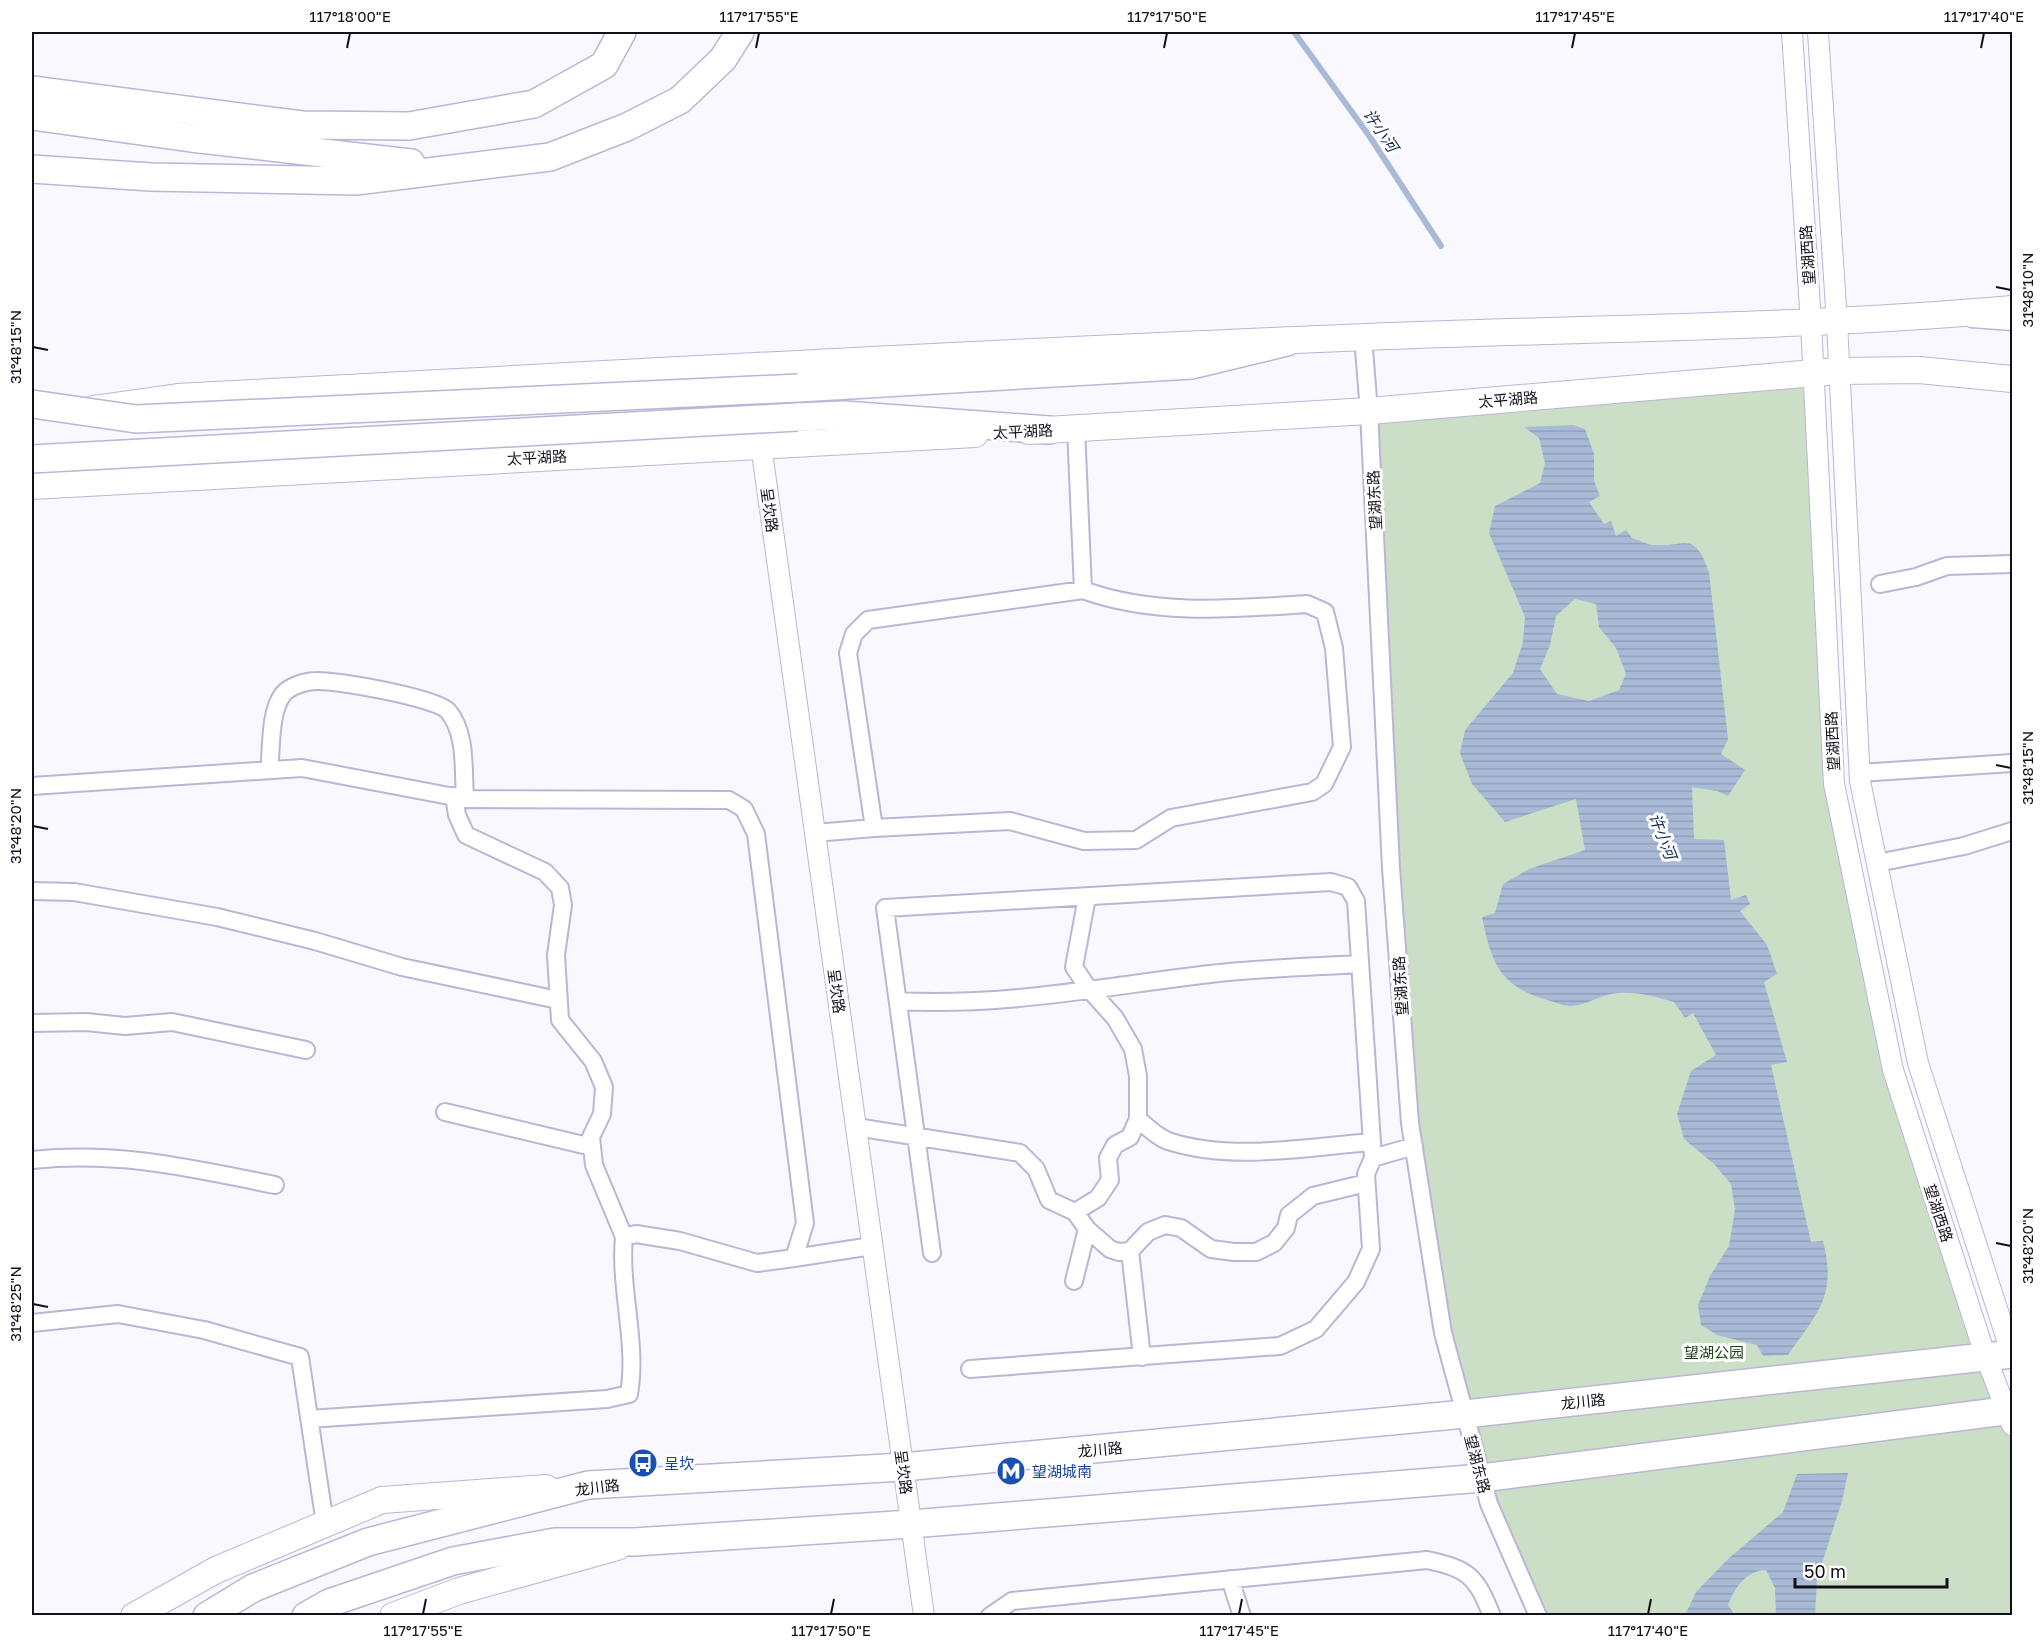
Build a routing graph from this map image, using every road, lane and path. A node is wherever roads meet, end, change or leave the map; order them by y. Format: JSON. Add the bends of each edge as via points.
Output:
{"nodes":[{"id":1,"x":622,"y":32,"type":"edge"},
{"id":2,"x":740,"y":32,"type":"edge"},
{"id":3,"x":1792,"y":32,"type":"edge"},
{"id":4,"x":1818,"y":32,"type":"edge"},
{"id":5,"x":32,"y":71,"type":"edge"},
{"id":6,"x":32,"y":90,"type":"edge"},
{"id":7,"x":128,"y":103,"type":"junction"},
{"id":8,"x":32,"y":116,"type":"edge"},
{"id":9,"x":477,"y":166,"type":"junction"},
{"id":10,"x":32,"y":169,"type":"edge"},
{"id":11,"x":2013,"y":309,"type":"edge"},
{"id":12,"x":1902,"y":319,"type":"junction"},
{"id":13,"x":1811,"y":323,"type":"junction"},
{"id":14,"x":1837,"y":323,"type":"junction"},
{"id":15,"x":2013,"y":326,"type":"edge"},
{"id":16,"x":1363,"y":337,"type":"junction"},
{"id":17,"x":1287,"y":342,"type":"junction"},
{"id":18,"x":2013,"y":362,"type":"edge"},
{"id":19,"x":757,"y":366,"type":"junction"},
{"id":20,"x":1919,"y":370,"type":"junction"},
{"id":21,"x":1826,"y":372,"type":"junction"},
{"id":22,"x":2013,"y":379,"type":"edge"},
{"id":23,"x":32,"y":404,"type":"edge"},
{"id":24,"x":1369,"y":411,"type":"junction"},
{"id":25,"x":32,"y":417,"type":"edge"},
{"id":26,"x":1076,"y":428,"type":"junction"},
{"id":27,"x":1049,"y":430,"type":"junction"},
{"id":28,"x":760,"y":445,"type":"junction"},
{"id":29,"x":32,"y":459,"type":"edge"},
{"id":30,"x":32,"y":486,"type":"edge"},
{"id":31,"x":2013,"y":564,"type":"edge"},
{"id":32,"x":1880,"y":584,"type":"dead end"},
{"id":33,"x":1083,"y":590,"type":"junction"},
{"id":34,"x":2013,"y":763,"type":"edge"},
{"id":35,"x":269,"y":770,"type":"junction"},
{"id":36,"x":1859,"y":772,"type":"junction"},
{"id":37,"x":32,"y":786,"type":"edge"},
{"id":38,"x":460,"y":798,"type":"junction"},
{"id":39,"x":874,"y":828,"type":"junction"},
{"id":40,"x":2013,"y":831,"type":"edge"},
{"id":41,"x":815,"y":833,"type":"junction"},
{"id":42,"x":1877,"y":863,"type":"junction"},
{"id":43,"x":32,"y":891,"type":"edge"},
{"id":44,"x":1087,"y":897,"type":"junction"},
{"id":45,"x":1360,"y":964,"type":"junction"},
{"id":46,"x":1088,"y":988,"type":"junction"},
{"id":47,"x":558,"y":1000,"type":"junction"},
{"id":48,"x":898,"y":1001,"type":"junction"},
{"id":49,"x":32,"y":1023,"type":"edge"},
{"id":50,"x":306,"y":1050,"type":"dead end"},
{"id":51,"x":445,"y":1113,"type":"dead end"},
{"id":52,"x":1138,"y":1119,"type":"junction"},
{"id":53,"x":856,"y":1127,"type":"junction"},
{"id":54,"x":918,"y":1137,"type":"junction"},
{"id":55,"x":1414,"y":1146,"type":"junction"},
{"id":56,"x":592,"y":1147,"type":"junction"},
{"id":57,"x":1372,"y":1150,"type":"junction"},
{"id":58,"x":32,"y":1160,"type":"edge"},
{"id":59,"x":1366,"y":1183,"type":"junction"},
{"id":60,"x":275,"y":1185,"type":"dead end"},
{"id":61,"x":1076,"y":1212,"type":"junction"},
{"id":62,"x":1087,"y":1229,"type":"junction"},
{"id":63,"x":624,"y":1237,"type":"junction"},
{"id":64,"x":872,"y":1246,"type":"junction"},
{"id":65,"x":1130,"y":1251,"type":"junction"},
{"id":66,"x":932,"y":1252,"type":"dead end"},
{"id":67,"x":794,"y":1258,"type":"junction"},
{"id":68,"x":1074,"y":1281,"type":"dead end"},
{"id":69,"x":32,"y":1323,"type":"edge"},
{"id":70,"x":2012,"y":1354,"type":"edge"},
{"id":71,"x":1985,"y":1355,"type":"junction"},
{"id":72,"x":1142,"y":1357,"type":"junction"},
{"id":73,"x":970,"y":1369,"type":"dead end"},
{"id":74,"x":1465,"y":1414,"type":"junction"},
{"id":75,"x":2010,"y":1415,"type":"edge"},
{"id":76,"x":309,"y":1419,"type":"junction"},
{"id":77,"x":903,"y":1467,"type":"junction"},
{"id":78,"x":1482,"y":1478,"type":"junction"},
{"id":79,"x":588,"y":1485,"type":"junction"},
{"id":80,"x":325,"y":1524,"type":"junction"},
{"id":81,"x":911,"y":1524,"type":"junction"},
{"id":82,"x":634,"y":1542,"type":"junction"},
{"id":83,"x":1230,"y":1579,"type":"junction"},
{"id":84,"x":134,"y":1616,"type":"edge"},
{"id":85,"x":207,"y":1616,"type":"edge"},
{"id":86,"x":306,"y":1616,"type":"edge"},
{"id":87,"x":393,"y":1616,"type":"edge"},
{"id":88,"x":924,"y":1616,"type":"edge"},
{"id":89,"x":990,"y":1616,"type":"edge"},
{"id":90,"x":1242,"y":1616,"type":"edge"},
{"id":91,"x":1492,"y":1616,"type":"edge"},
{"id":92,"x":1539,"y":1616,"type":"edge"}],
"edges":[{"from":1,"to":7,"type":"highway","via":[[604,65],[534,104],[409,126],[302,125]]},
{"from":2,"to":9,"type":"highway","via":[[723,59],[680,100],[627,128],[550,157]]},
{"from":3,"to":13,"type":"street","name":"望湖西路"},
{"from":4,"to":14,"type":"street","name":"望湖西路"},
{"from":5,"to":7,"type":"highway"},
{"from":6,"to":7,"type":"highway"},
{"from":8,"to":9,"type":"highway","via":[[385,161]]},
{"from":9,"to":10,"type":"highway","via":[[356,181],[151,177]]},
{"from":11,"to":12,"type":"main road"},
{"from":12,"to":14,"type":"main road"},
{"from":12,"to":15,"type":"lane"},
{"from":13,"to":14,"type":"main road"},
{"from":13,"to":16,"type":"main road"},
{"from":13,"to":21,"type":"street","name":"望湖西路"},
{"from":14,"to":21,"type":"street","name":"望湖西路"},
{"from":16,"to":17,"type":"main road"},
{"from":16,"to":24,"type":"street","name":"望湖东路"},
{"from":17,"to":19,"type":"main road"},
{"from":17,"to":23,"type":"highway","bridge":true,"via":[[1192,365],[798,388],[136,419]]},
{"from":18,"to":20,"type":"main road"},
{"from":19,"to":25,"type":"main road","via":[[178,397]]},
{"from":19,"to":28,"type":"street","name":"呈坎路"},
{"from":20,"to":21,"type":"main road","name":"太平湖路"},
{"from":20,"to":22,"type":"main road","name":"太平湖路"},
{"from":21,"to":24,"type":"main road","name":"太平湖路"},
{"from":21,"to":36,"type":"street","name":"望湖西路"},
{"from":21,"to":71,"type":"street","name":"望湖西路","via":[[1834,784],[1893,1070]]},
{"from":24,"to":26,"type":"main road","name":"太平湖路"},
{"from":24,"to":55,"type":"street","name":"望湖东路","via":[[1391,868]]},
{"from":26,"to":27,"type":"main road","name":"太平湖路"},
{"from":26,"to":33,"type":"street"},
{"from":27,"to":28,"type":"main road","name":"太平湖路"},
{"from":27,"to":29,"type":"highway","bridge":true,"via":[[844,415]]},
{"from":28,"to":30,"type":"main road","name":"太平湖路"},
{"from":28,"to":41,"type":"street","name":"呈坎路"},
{"from":31,"to":32,"type":"street","via":[[1947,566]]},
{"from":33,"to":39,"type":"street","via":[[868,620],[854,634],[848,653]]},
{"from":33,"to":39,"type":"street","via":[[1139,605],[1182,609],[1307,604],[1325,612],[1334,648],[1342,747],[1324,784],[1312,792],[1171,818],[1136,840],[1084,841],[1010,821]]},
{"from":34,"to":36,"type":"street"},
{"from":35,"to":37,"type":"street"},
{"from":35,"to":38,"type":"street","via":[[302,768]]},
{"from":35,"to":38,"type":"street","via":[[276,714],[283,694],[296,685],[316,681],[402,695],[447,709],[459,728]]},
{"from":36,"to":42,"type":"street","name":"望湖西路"},
{"from":38,"to":47,"type":"street","via":[[457,815],[466,835],[545,872],[560,888],[563,905],[556,955]]},
{"from":38,"to":67,"type":"street","via":[[729,800],[744,809],[756,834],[805,1223]]},
{"from":39,"to":41,"type":"street"},
{"from":40,"to":42,"type":"street","via":[[1964,846]]},
{"from":41,"to":53,"type":"street","name":"呈坎路"},
{"from":42,"to":70,"type":"street","name":"望湖西路","via":[[1918,1064]]},
{"from":43,"to":47,"type":"street","via":[[74,892],[217,917],[402,968]]},
{"from":44,"to":45,"type":"street","via":[[1331,882],[1348,887],[1356,901]]},
{"from":44,"to":46,"type":"street","via":[[1074,967]]},
{"from":44,"to":48,"type":"street","via":[[885,908]]},
{"from":45,"to":46,"type":"street"},
{"from":45,"to":57,"type":"street"},
{"from":46,"to":48,"type":"street","via":[[1011,1000]]},
{"from":46,"to":52,"type":"street","via":[[1115,1018],[1133,1049],[1138,1076]]},
{"from":47,"to":56,"type":"street","via":[[560,1020],[593,1061],[604,1087],[602,1114],[591,1137]]},
{"from":48,"to":54,"type":"street"},
{"from":49,"to":50,"type":"street","via":[[124,1026],[172,1022]]},
{"from":51,"to":56,"type":"street"},
{"from":52,"to":57,"type":"street","via":[[1165,1140],[1203,1148],[1250,1152]]},
{"from":52,"to":61,"type":"street","via":[[1130,1137],[1115,1145],[1108,1158],[1110,1180],[1098,1198]]},
{"from":53,"to":54,"type":"street"},
{"from":53,"to":64,"type":"street","name":"呈坎路"},
{"from":54,"to":61,"type":"street","via":[[1020,1153],[1036,1169],[1049,1200]]},
{"from":54,"to":66,"type":"street"},
{"from":55,"to":57,"type":"street"},
{"from":55,"to":74,"type":"street","name":"望湖东路","via":[[1443,1333]]},
{"from":56,"to":63,"type":"street","via":[[594,1165]]},
{"from":57,"to":59,"type":"street"},
{"from":58,"to":60,"type":"street","via":[[74,1156],[141,1159]]},
{"from":59,"to":65,"type":"street","via":[[1313,1196],[1289,1215],[1286,1228],[1274,1243],[1256,1252],[1211,1249],[1181,1228],[1165,1225],[1148,1232]]},
{"from":59,"to":72,"type":"street","via":[[1371,1249],[1356,1282],[1316,1329],[1280,1346]]},
{"from":61,"to":62,"type":"street"},
{"from":62,"to":65,"type":"street","via":[[1110,1249]]},
{"from":62,"to":68,"type":"street"},
{"from":63,"to":67,"type":"street","via":[[636,1234],[680,1241],[757,1263]]},
{"from":63,"to":76,"type":"street","via":[[621,1267],[633,1374],[629,1394],[607,1399]]},
{"from":64,"to":67,"type":"street"},
{"from":64,"to":77,"type":"street","name":"呈坎路"},
{"from":65,"to":72,"type":"street"},
{"from":69,"to":76,"type":"street","via":[[118,1314],[204,1330],[300,1357]]},
{"from":70,"to":71,"type":"highway","name":"龙川路"},
{"from":71,"to":74,"type":"highway","name":"龙川路"},
{"from":71,"to":75,"type":"street","name":"望湖西路"},
{"from":72,"to":73,"type":"street"},
{"from":74,"to":77,"type":"highway","name":"龙川路"},
{"from":74,"to":78,"type":"street","name":"望湖东路"},
{"from":75,"to":78,"type":"highway"},
{"from":76,"to":80,"type":"street"},
{"from":77,"to":79,"type":"highway","name":"龙川路"},
{"from":77,"to":81,"type":"street","name":"呈坎路"},
{"from":78,"to":81,"type":"highway"},
{"from":78,"to":92,"type":"street","name":"望湖东路","via":[[1489,1504]]},
{"from":79,"to":80,"type":"main road","via":[[382,1500]]},
{"from":79,"to":85,"type":"highway","name":"龙川路","via":[[368,1542],[253,1588]]},
{"from":80,"to":84,"type":"main road","via":[[216,1570]]},
{"from":81,"to":82,"type":"highway"},
{"from":81,"to":88,"type":"street","name":"呈坎路"},
{"from":82,"to":86,"type":"highway","via":[[555,1542],[453,1561],[329,1603]]},
{"from":82,"to":87,"type":"main road","via":[[459,1591]]},
{"from":83,"to":89,"type":"street","via":[[1012,1601]]},
{"from":83,"to":90,"type":"street"},
{"from":83,"to":91,"type":"street","via":[[1427,1560],[1458,1566],[1480,1586]]}]}
